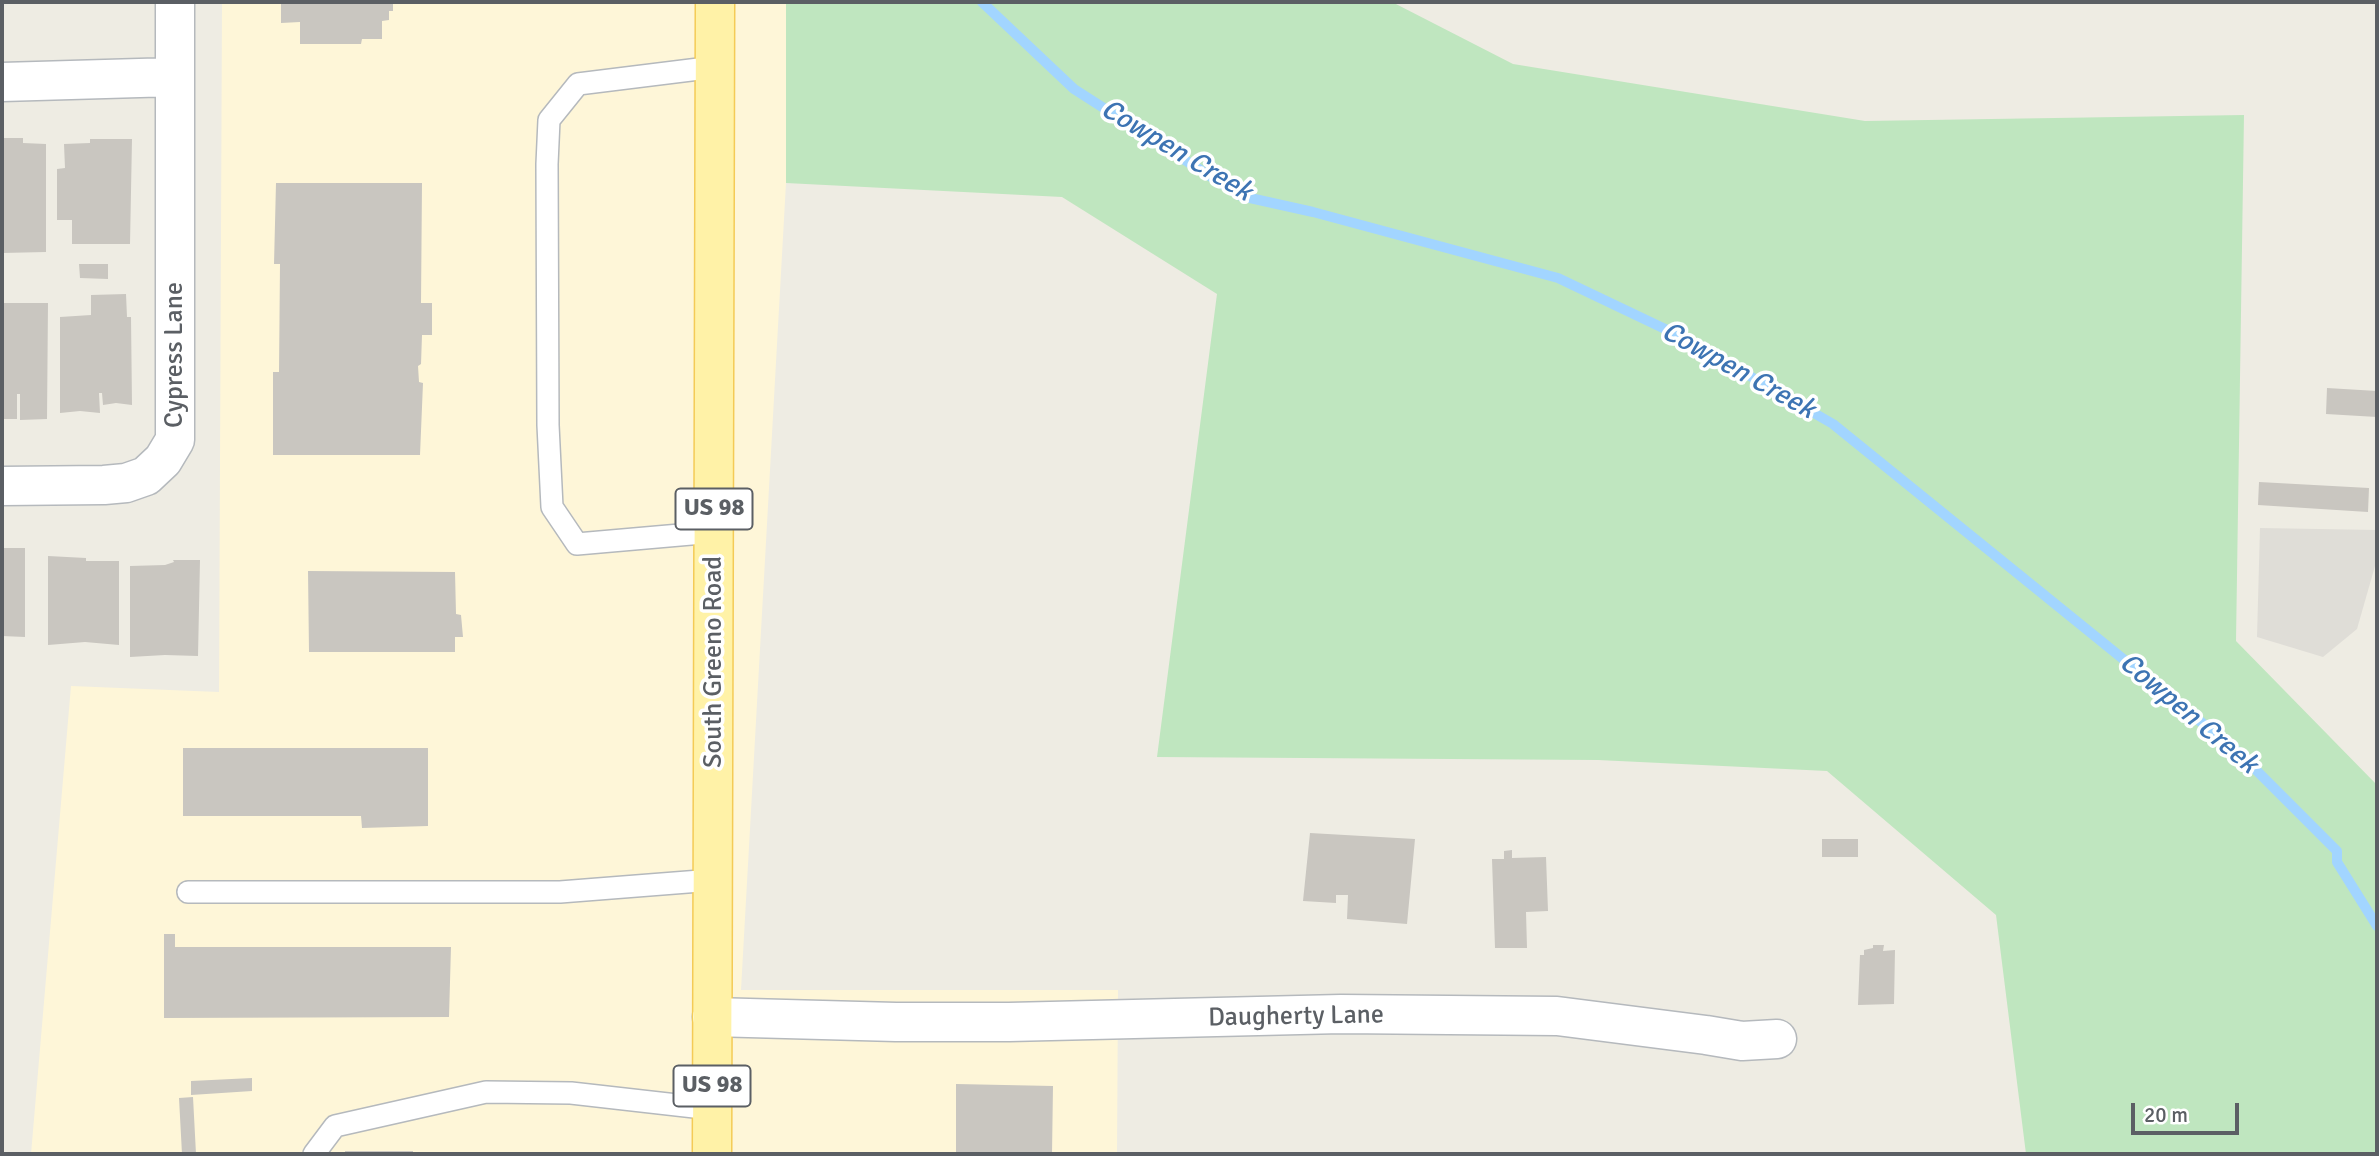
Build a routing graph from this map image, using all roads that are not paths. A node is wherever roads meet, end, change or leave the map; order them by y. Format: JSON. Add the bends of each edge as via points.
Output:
{"nodes":[{"id":1,"x":175,"y":2,"type":"edge"},
{"id":2,"x":715,"y":2,"type":"edge"},
{"id":3,"x":715,"y":67,"type":"junction"},
{"id":4,"x":174,"y":77,"type":"junction"},
{"id":5,"x":2,"y":82,"type":"edge"},
{"id":6,"x":2,"y":486,"type":"edge"},
{"id":7,"x":714,"y":533,"type":"junction"},
{"id":8,"x":713,"y":880,"type":"junction"},
{"id":9,"x":188,"y":892,"type":"dead end"},
{"id":10,"x":712,"y":1017,"type":"junction"},
{"id":11,"x":1777,"y":1039,"type":"dead end"},
{"id":12,"x":712,"y":1109,"type":"junction"},
{"id":13,"x":314,"y":1154,"type":"edge"},
{"id":14,"x":712,"y":1154,"type":"edge"}],
"edges":[{"from":1,"to":4,"type":"street","name":"Cypress Lane"},
{"from":2,"to":3,"type":"main road","name":"South Greeno Road","number":"US 98"},
{"from":3,"to":7,"type":"main road","name":"South Greeno Road","number":"US 98"},
{"from":3,"to":7,"type":"lane","via":[[578,84],[549,120],[547,164],[552,507],[577,544]]},
{"from":4,"to":5,"type":"street"},
{"from":4,"to":6,"type":"street","name":"Cypress Lane","via":[[175,440],[146,476],[126,483]]},
{"from":7,"to":8,"type":"main road","name":"South Greeno Road","number":"US 98"},
{"from":8,"to":9,"type":"lane","via":[[560,892]]},
{"from":8,"to":10,"type":"main road","name":"South Greeno Road","number":"US 98"},
{"from":10,"to":11,"type":"street","name":"Daugherty Lane","via":[[1009,1023],[1341,1014],[1557,1016],[1742,1041]]},
{"from":10,"to":12,"type":"main road","name":"South Greeno Road","number":"US 98"},
{"from":12,"to":13,"type":"lane","via":[[571,1093],[486,1092],[335,1126]]},
{"from":12,"to":14,"type":"main road","name":"South Greeno Road","number":"US 98"}]}
